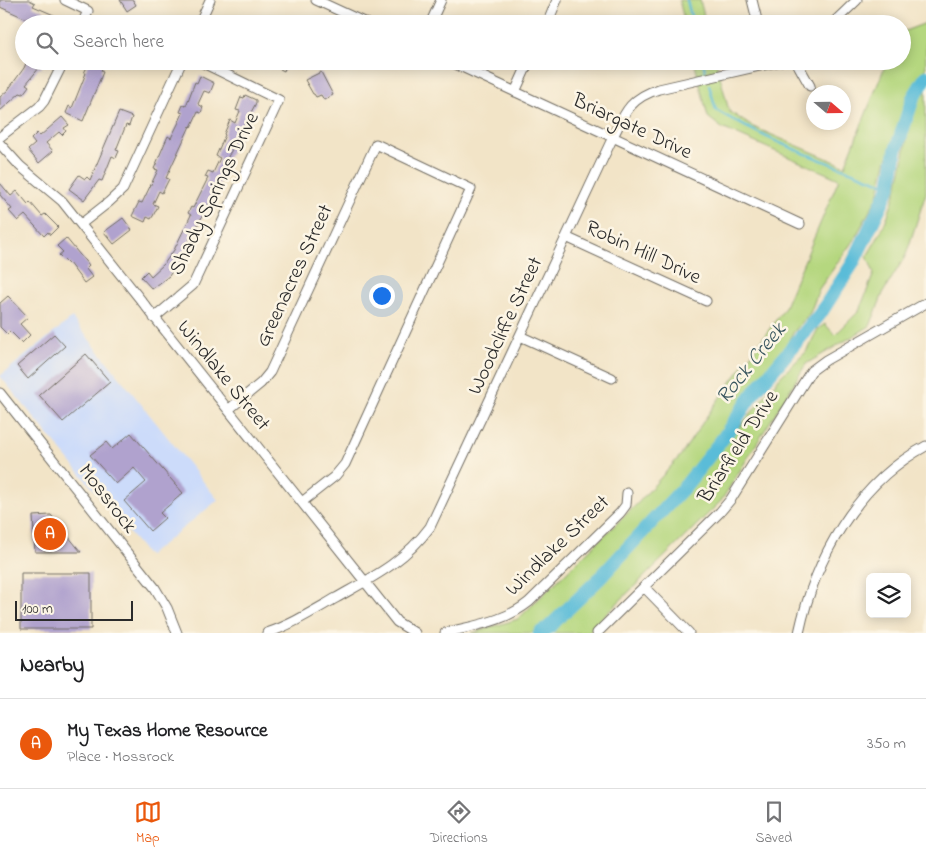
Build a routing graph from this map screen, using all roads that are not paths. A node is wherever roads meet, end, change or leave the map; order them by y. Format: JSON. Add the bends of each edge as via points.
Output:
{"nodes":[{"id":1,"x":65,"y":0,"type":"edge"},
{"id":2,"x":210,"y":0,"type":"edge"},
{"id":3,"x":441,"y":0,"type":"edge"},
{"id":4,"x":558,"y":0,"type":"edge"},
{"id":5,"x":752,"y":0,"type":"edge"},
{"id":6,"x":857,"y":0,"type":"edge"},
{"id":7,"x":322,"y":1,"type":"edge"},
{"id":8,"x":86,"y":15,"type":"edge"},
{"id":9,"x":203,"y":15,"type":"edge"},
{"id":10,"x":350,"y":15,"type":"edge"},
{"id":11,"x":434,"y":15,"type":"edge"},
{"id":12,"x":551,"y":15,"type":"edge"},
{"id":13,"x":756,"y":15,"type":"edge"},
{"id":14,"x":841,"y":15,"type":"edge"},
{"id":15,"x":60,"y":70,"type":"edge"},
{"id":16,"x":178,"y":70,"type":"edge"},
{"id":17,"x":218,"y":70,"type":"edge"},
{"id":18,"x":468,"y":70,"type":"edge"},
{"id":19,"x":525,"y":70,"type":"edge"},
{"id":20,"x":739,"y":70,"type":"edge"},
{"id":21,"x":801,"y":70,"type":"edge"},
{"id":22,"x":809,"y":85,"type":"edge"},
{"id":23,"x":515,"y":92,"type":"junction"},
{"id":24,"x":0,"y":137,"type":"edge"},
{"id":25,"x":613,"y":137,"type":"junction"},
{"id":26,"x":0,"y":144,"type":"edge"},
{"id":27,"x":81,"y":224,"type":"junction"},
{"id":28,"x":800,"y":224,"type":"dead end"},
{"id":29,"x":566,"y":237,"type":"junction"},
{"id":30,"x":706,"y":301,"type":"dead end"},
{"id":31,"x":926,"y":303,"type":"edge"},
{"id":32,"x":154,"y":318,"type":"junction"},
{"id":33,"x":520,"y":336,"type":"junction"},
{"id":34,"x":612,"y":378,"type":"dead end"},
{"id":35,"x":0,"y":393,"type":"edge"},
{"id":36,"x":228,"y":410,"type":"junction"},
{"id":37,"x":926,"y":446,"type":"edge"},
{"id":38,"x":627,"y":493,"type":"dead end"},
{"id":39,"x":302,"y":502,"type":"junction"},
{"id":40,"x":365,"y":581,"type":"junction"},
{"id":41,"x":644,"y":587,"type":"junction"},
{"id":42,"x":177,"y":633,"type":"edge"},
{"id":43,"x":267,"y":633,"type":"edge"},
{"id":44,"x":415,"y":633,"type":"edge"},
{"id":45,"x":446,"y":633,"type":"edge"},
{"id":46,"x":597,"y":633,"type":"edge"},
{"id":47,"x":689,"y":633,"type":"edge"},
{"id":48,"x":798,"y":633,"type":"edge"}],
"edges":[{"from":1,"to":8,"type":"street","via":[[88,11]]},
{"from":2,"to":9,"type":"street"},
{"from":3,"to":11,"type":"street"},
{"from":4,"to":12,"type":"street"},
{"from":5,"to":13,"type":"street"},
{"from":6,"to":14,"type":"street"},
{"from":7,"to":10,"type":"street"},
{"from":15,"to":24,"type":"street","via":[[39,107]]},
{"from":16,"to":27,"type":"street","via":[[122,189]]},
{"from":17,"to":32,"type":"street","name":"Shady Springs Drive","via":[[280,100],[192,285]]},
{"from":18,"to":23,"type":"street","name":"Briargate Drive"},
{"from":19,"to":23,"type":"street"},
{"from":20,"to":25,"type":"street","name":"Woodcliffe Street","via":[[645,94],[626,111]]},
{"from":21,"to":22,"type":"street"},
{"from":23,"to":25,"type":"street","name":"Briargate Drive"},
{"from":25,"to":28,"type":"street","name":"Briargate Drive"},
{"from":25,"to":29,"type":"street","name":"Woodcliffe Street"},
{"from":26,"to":27,"type":"street","name":"Windlake Street","via":[[20,166],[62,201]]},
{"from":27,"to":32,"type":"street","name":"Windlake Street"},
{"from":29,"to":30,"type":"street","name":"Robin Hill Drive"},
{"from":29,"to":33,"type":"street","name":"Woodcliffe Street"},
{"from":31,"to":41,"type":"street","name":"Briarfield Drive","via":[[811,370],[731,498]]},
{"from":32,"to":36,"type":"street","name":"Windlake Street"},
{"from":33,"to":34,"type":"street"},
{"from":33,"to":40,"type":"street","name":"Woodcliffe Street","via":[[430,527],[408,553]]},
{"from":35,"to":42,"type":"street","name":"Mossrock","via":[[155,588]]},
{"from":36,"to":39,"type":"street","name":"Windlake Street"},
{"from":36,"to":39,"type":"street","name":"Greenacres Street","via":[[261,384],[270,372],[376,144],[471,189],[345,464]]},
{"from":37,"to":48,"type":"street","via":[[874,486],[840,529],[814,579]]},
{"from":38,"to":45,"type":"street","name":"Windlake Street","via":[[626,505],[620,513],[529,602],[502,619]]},
{"from":39,"to":40,"type":"street","name":"Windlake Street"},
{"from":40,"to":43,"type":"street","name":"Woodcliffe Street","via":[[292,623]]},
{"from":40,"to":44,"type":"street","name":"Windlake Street","via":[[397,622]]},
{"from":41,"to":46,"type":"street","name":"Briarfield Drive"},
{"from":41,"to":47,"type":"street"}]}
